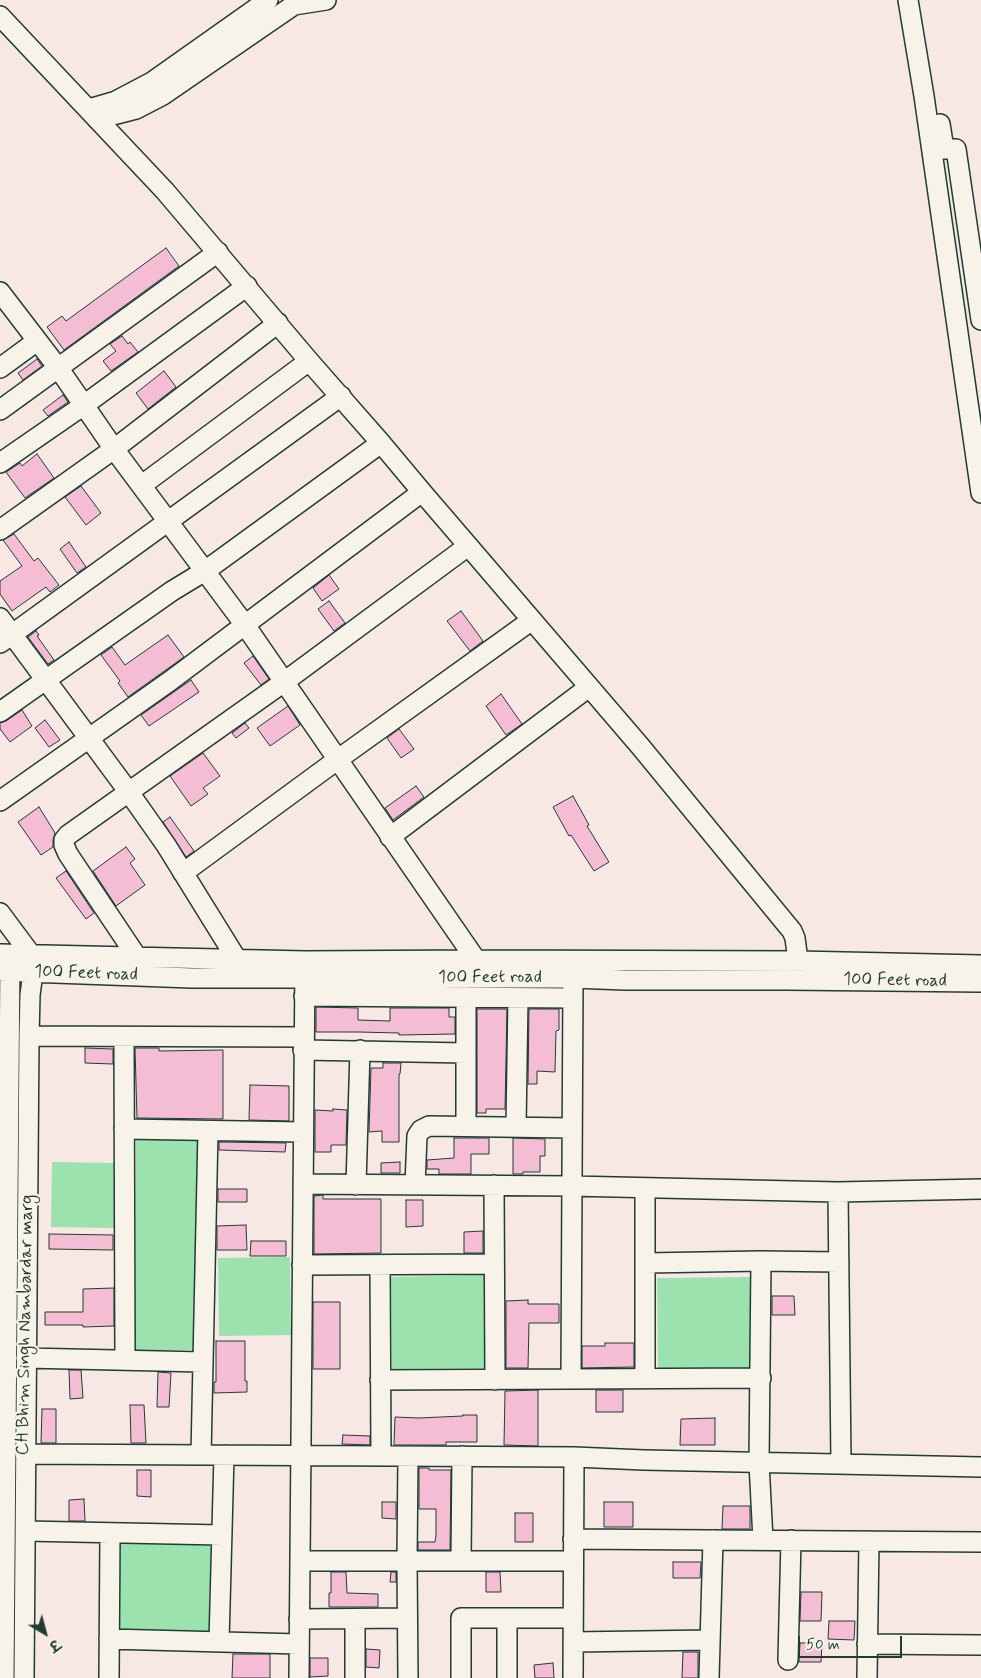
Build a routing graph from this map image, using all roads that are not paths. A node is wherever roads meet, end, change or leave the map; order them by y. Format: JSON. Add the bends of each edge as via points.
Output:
{"nodes":[{"id":1,"x":268,"y":0,"type":"edge"},
{"id":2,"x":326,"y":0,"type":"edge"},
{"id":3,"x":908,"y":0,"type":"edge"},
{"id":4,"x":918,"y":0,"type":"edge"},
{"id":5,"x":0,"y":16,"type":"edge"},
{"id":6,"x":93,"y":114,"type":"junction"},
{"id":7,"x":218,"y":252,"type":"junction"},
{"id":8,"x":247,"y":286,"type":"junction"},
{"id":9,"x":3,"y":303,"type":"edge"},
{"id":10,"x":981,"y":320,"type":"edge"},
{"id":11,"x":278,"y":323,"type":"junction"},
{"id":12,"x":37,"y":341,"type":"junction"},
{"id":13,"x":309,"y":361,"type":"junction"},
{"id":14,"x":0,"y":368,"type":"edge"},
{"id":15,"x":59,"y":369,"type":"junction"},
{"id":16,"x":340,"y":396,"type":"junction"},
{"id":17,"x":84,"y":405,"type":"junction"},
{"id":18,"x":0,"y":410,"type":"edge"},
{"id":19,"x":381,"y":443,"type":"junction"},
{"id":20,"x":114,"y":449,"type":"junction"},
{"id":21,"x":0,"y":463,"type":"edge"},
{"id":22,"x":142,"y":485,"type":"junction"},
{"id":23,"x":422,"y":492,"type":"junction"},
{"id":24,"x":981,"y":493,"type":"edge"},
{"id":25,"x":169,"y":522,"type":"junction"},
{"id":26,"x":0,"y":530,"type":"edge"},
{"id":27,"x":468,"y":546,"type":"junction"},
{"id":28,"x":205,"y":571,"type":"junction"},
{"id":29,"x":0,"y":618,"type":"edge"},
{"id":30,"x":532,"y":620,"type":"junction"},
{"id":31,"x":245,"y":625,"type":"junction"},
{"id":32,"x":6,"y":639,"type":"edge"},
{"id":33,"x":46,"y":679,"type":"junction"},
{"id":34,"x":284,"y":682,"type":"junction"},
{"id":35,"x":589,"y":687,"type":"junction"},
{"id":36,"x":0,"y":712,"type":"edge"},
{"id":37,"x":90,"y":737,"type":"junction"},
{"id":38,"x":338,"y":760,"type":"junction"},
{"id":39,"x":128,"y":791,"type":"junction"},
{"id":40,"x":0,"y":801,"type":"edge"},
{"id":41,"x":390,"y":837,"type":"junction"},
{"id":42,"x":183,"y":873,"type":"junction"},
{"id":43,"x":0,"y":913,"type":"edge"},
{"id":44,"x":137,"y":957,"type":"junction"},
{"id":45,"x":236,"y":958,"type":"junction"},
{"id":46,"x":476,"y":960,"type":"junction"},
{"id":47,"x":798,"y":961,"type":"junction"},
{"id":48,"x":5,"y":962,"type":"edge"},
{"id":49,"x":32,"y":964,"type":"junction"},
{"id":50,"x":981,"y":965,"type":"edge"},
{"id":51,"x":305,"y":969,"type":"junction"},
{"id":52,"x":573,"y":978,"type":"junction"},
{"id":53,"x":981,"y":982,"type":"edge"},
{"id":54,"x":304,"y":996,"type":"junction"},
{"id":55,"x":466,"y":997,"type":"junction"},
{"id":56,"x":518,"y":998,"type":"junction"},
{"id":57,"x":573,"y":998,"type":"junction"},
{"id":58,"x":29,"y":1036,"type":"junction"},
{"id":59,"x":124,"y":1037,"type":"junction"},
{"id":60,"x":304,"y":1043,"type":"junction"},
{"id":61,"x":360,"y":1050,"type":"junction"},
{"id":62,"x":466,"y":1053,"type":"junction"},
{"id":63,"x":466,"y":1126,"type":"junction"},
{"id":64,"x":516,"y":1127,"type":"junction"},
{"id":65,"x":572,"y":1128,"type":"junction"},
{"id":66,"x":124,"y":1129,"type":"junction"},
{"id":67,"x":208,"y":1131,"type":"junction"},
{"id":68,"x":303,"y":1132,"type":"junction"},
{"id":69,"x":303,"y":1184,"type":"junction"},
{"id":70,"x":356,"y":1185,"type":"junction"},
{"id":71,"x":415,"y":1185,"type":"junction"},
{"id":72,"x":494,"y":1186,"type":"junction"},
{"id":73,"x":571,"y":1186,"type":"junction"},
{"id":74,"x":645,"y":1188,"type":"junction"},
{"id":75,"x":981,"y":1189,"type":"edge"},
{"id":76,"x":838,"y":1192,"type":"junction"},
{"id":77,"x":761,"y":1261,"type":"junction"},
{"id":78,"x":839,"y":1262,"type":"junction"},
{"id":79,"x":646,"y":1263,"type":"junction"},
{"id":80,"x":380,"y":1264,"type":"junction"},
{"id":81,"x":494,"y":1264,"type":"junction"},
{"id":82,"x":302,"y":1265,"type":"junction"},
{"id":83,"x":26,"y":1358,"type":"junction"},
{"id":84,"x":125,"y":1360,"type":"junction"},
{"id":85,"x":203,"y":1362,"type":"junction"},
{"id":86,"x":645,"y":1378,"type":"junction"},
{"id":87,"x":761,"y":1378,"type":"junction"},
{"id":88,"x":571,"y":1379,"type":"junction"},
{"id":89,"x":380,"y":1380,"type":"junction"},
{"id":90,"x":495,"y":1380,"type":"junction"},
{"id":91,"x":25,"y":1454,"type":"junction"},
{"id":92,"x":224,"y":1455,"type":"junction"},
{"id":93,"x":300,"y":1455,"type":"junction"},
{"id":94,"x":201,"y":1456,"type":"junction"},
{"id":95,"x":380,"y":1456,"type":"junction"},
{"id":96,"x":408,"y":1456,"type":"junction"},
{"id":97,"x":462,"y":1456,"type":"junction"},
{"id":98,"x":574,"y":1457,"type":"junction"},
{"id":99,"x":759,"y":1462,"type":"junction"},
{"id":100,"x":841,"y":1463,"type":"junction"},
{"id":101,"x":981,"y":1467,"type":"edge"},
{"id":102,"x":25,"y":1531,"type":"junction"},
{"id":103,"x":110,"y":1533,"type":"junction"},
{"id":104,"x":222,"y":1535,"type":"junction"},
{"id":105,"x":573,"y":1539,"type":"junction"},
{"id":106,"x":713,"y":1540,"type":"junction"},
{"id":107,"x":763,"y":1540,"type":"junction"},
{"id":108,"x":792,"y":1540,"type":"junction"},
{"id":109,"x":869,"y":1541,"type":"junction"},
{"id":110,"x":981,"y":1542,"type":"edge"},
{"id":111,"x":300,"y":1561,"type":"junction"},
{"id":112,"x":407,"y":1561,"type":"junction"},
{"id":113,"x":461,"y":1561,"type":"junction"},
{"id":114,"x":573,"y":1561,"type":"junction"},
{"id":115,"x":300,"y":1618,"type":"junction"},
{"id":116,"x":407,"y":1618,"type":"junction"},
{"id":117,"x":506,"y":1618,"type":"junction"},
{"id":118,"x":573,"y":1618,"type":"junction"},
{"id":119,"x":355,"y":1619,"type":"junction"},
{"id":120,"x":109,"y":1639,"type":"junction"},
{"id":121,"x":710,"y":1640,"type":"junction"},
{"id":122,"x":219,"y":1642,"type":"junction"},
{"id":123,"x":573,"y":1642,"type":"junction"},
{"id":124,"x":300,"y":1644,"type":"junction"},
{"id":125,"x":867,"y":1644,"type":"junction"},
{"id":126,"x":981,"y":1645,"type":"edge"},
{"id":127,"x":788,"y":1660,"type":"dead end"},
{"id":128,"x":4,"y":1678,"type":"edge"},
{"id":129,"x":24,"y":1678,"type":"edge"},
{"id":130,"x":109,"y":1678,"type":"edge"},
{"id":131,"x":299,"y":1678,"type":"edge"},
{"id":132,"x":354,"y":1678,"type":"edge"},
{"id":133,"x":408,"y":1678,"type":"edge"},
{"id":134,"x":461,"y":1678,"type":"edge"},
{"id":135,"x":506,"y":1678,"type":"edge"},
{"id":136,"x":573,"y":1678,"type":"edge"},
{"id":137,"x":710,"y":1678,"type":"edge"},
{"id":138,"x":867,"y":1678,"type":"edge"}],
"edges":[{"from":1,"to":6,"type":"street","via":[[152,82]]},
{"from":2,"to":6,"type":"street","via":[[294,6],[163,95],[136,109]]},
{"from":3,"to":24,"type":"street"},
{"from":4,"to":10,"type":"street","via":[[944,149],[956,149]]},
{"from":5,"to":6,"type":"street"},
{"from":6,"to":7,"type":"street"},
{"from":7,"to":8,"type":"street"},
{"from":7,"to":15,"type":"street"},
{"from":8,"to":11,"type":"street"},
{"from":8,"to":17,"type":"street"},
{"from":9,"to":12,"type":"street"},
{"from":11,"to":13,"type":"street"},
{"from":11,"to":20,"type":"street"},
{"from":12,"to":14,"type":"street"},
{"from":12,"to":15,"type":"street"},
{"from":13,"to":16,"type":"street"},
{"from":13,"to":22,"type":"street"},
{"from":15,"to":17,"type":"street"},
{"from":15,"to":18,"type":"street"},
{"from":16,"to":19,"type":"street"},
{"from":16,"to":25,"type":"street"},
{"from":17,"to":20,"type":"street"},
{"from":17,"to":21,"type":"street"},
{"from":19,"to":23,"type":"street"},
{"from":19,"to":28,"type":"street"},
{"from":20,"to":22,"type":"street"},
{"from":20,"to":26,"type":"street"},
{"from":22,"to":25,"type":"street"},
{"from":23,"to":27,"type":"street"},
{"from":23,"to":31,"type":"street"},
{"from":25,"to":28,"type":"street"},
{"from":25,"to":32,"type":"street"},
{"from":27,"to":30,"type":"street"},
{"from":27,"to":34,"type":"street"},
{"from":28,"to":31,"type":"street"},
{"from":28,"to":33,"type":"street"},
{"from":29,"to":32,"type":"street"},
{"from":30,"to":35,"type":"street"},
{"from":30,"to":38,"type":"street"},
{"from":31,"to":34,"type":"street"},
{"from":31,"to":37,"type":"street"},
{"from":32,"to":33,"type":"street"},
{"from":33,"to":36,"type":"street"},
{"from":33,"to":37,"type":"street"},
{"from":34,"to":38,"type":"street"},
{"from":34,"to":39,"type":"street"},
{"from":35,"to":41,"type":"street"},
{"from":35,"to":47,"type":"street","via":[[792,931]]},
{"from":37,"to":39,"type":"street"},
{"from":37,"to":40,"type":"street"},
{"from":38,"to":41,"type":"street"},
{"from":38,"to":42,"type":"street"},
{"from":39,"to":42,"type":"street"},
{"from":39,"to":44,"type":"street","via":[[68,835],[64,845]]},
{"from":41,"to":46,"type":"street"},
{"from":42,"to":45,"type":"street"},
{"from":43,"to":49,"type":"street"},
{"from":44,"to":45,"type":"street","name":"100 Feet road"},
{"from":44,"to":49,"type":"street","name":"100 Feet road"},
{"from":45,"to":51,"type":"street","name":"100 Feet road"},
{"from":46,"to":47,"type":"street","name":"100 Feet road"},
{"from":46,"to":51,"type":"street","name":"100 Feet road"},
{"from":47,"to":50,"type":"street","name":"100 Feet road"},
{"from":48,"to":49,"type":"street","name":"100 Feet road"},
{"from":48,"to":128,"type":"street","name":"CH Bhim Singh Nambardar marg"},
{"from":49,"to":51,"type":"street","name":"100 Feet road","via":[[192,978]]},
{"from":49,"to":58,"type":"street","name":"CH Bhim Singh Nambardar marg"},
{"from":51,"to":52,"type":"street","name":"100 Feet road"},
{"from":51,"to":54,"type":"street"},
{"from":52,"to":53,"type":"street","name":"100 Feet road"},
{"from":52,"to":57,"type":"street"},
{"from":54,"to":55,"type":"street"},
{"from":54,"to":60,"type":"street"},
{"from":55,"to":56,"type":"street"},
{"from":55,"to":62,"type":"street"},
{"from":56,"to":57,"type":"street"},
{"from":56,"to":64,"type":"street"},
{"from":57,"to":65,"type":"street"},
{"from":58,"to":59,"type":"street"},
{"from":58,"to":83,"type":"street","name":"CH Bhim Singh Nambardar marg"},
{"from":59,"to":60,"type":"street"},
{"from":59,"to":66,"type":"street"},
{"from":60,"to":61,"type":"street"},
{"from":60,"to":68,"type":"street"},
{"from":61,"to":62,"type":"street"},
{"from":61,"to":70,"type":"street"},
{"from":62,"to":63,"type":"street"},
{"from":63,"to":64,"type":"street"},
{"from":63,"to":71,"type":"street","via":[[429,1126],[421,1130],[416,1144]]},
{"from":64,"to":65,"type":"street"},
{"from":65,"to":73,"type":"street"},
{"from":66,"to":67,"type":"street"},
{"from":66,"to":84,"type":"street"},
{"from":67,"to":68,"type":"street"},
{"from":67,"to":85,"type":"street"},
{"from":68,"to":69,"type":"street"},
{"from":69,"to":70,"type":"street"},
{"from":69,"to":82,"type":"street"},
{"from":70,"to":71,"type":"street"},
{"from":71,"to":72,"type":"street"},
{"from":72,"to":73,"type":"street"},
{"from":72,"to":81,"type":"street"},
{"from":73,"to":74,"type":"street"},
{"from":73,"to":88,"type":"street"},
{"from":74,"to":76,"type":"street"},
{"from":74,"to":79,"type":"street"},
{"from":75,"to":76,"type":"street"},
{"from":76,"to":78,"type":"street"},
{"from":77,"to":78,"type":"street"},
{"from":77,"to":79,"type":"street"},
{"from":77,"to":87,"type":"street"},
{"from":78,"to":100,"type":"street"},
{"from":79,"to":86,"type":"street"},
{"from":80,"to":81,"type":"street"},
{"from":80,"to":82,"type":"street"},
{"from":80,"to":89,"type":"street"},
{"from":81,"to":90,"type":"street"},
{"from":82,"to":93,"type":"street"},
{"from":83,"to":84,"type":"street"},
{"from":83,"to":91,"type":"street","name":"CH Bhim Singh Nambardar marg"},
{"from":84,"to":85,"type":"street"},
{"from":85,"to":94,"type":"street"},
{"from":86,"to":87,"type":"street"},
{"from":86,"to":88,"type":"street"},
{"from":87,"to":99,"type":"street"},
{"from":88,"to":90,"type":"street"},
{"from":89,"to":90,"type":"street"},
{"from":89,"to":95,"type":"street"},
{"from":91,"to":94,"type":"street"},
{"from":91,"to":102,"type":"street","name":"CH Bhim Singh Nambardar marg"},
{"from":92,"to":93,"type":"street"},
{"from":92,"to":94,"type":"street"},
{"from":92,"to":104,"type":"street"},
{"from":93,"to":95,"type":"street"},
{"from":93,"to":111,"type":"street"},
{"from":95,"to":96,"type":"street"},
{"from":96,"to":97,"type":"street"},
{"from":96,"to":112,"type":"street"},
{"from":97,"to":98,"type":"street"},
{"from":97,"to":113,"type":"street"},
{"from":98,"to":99,"type":"street"},
{"from":98,"to":105,"type":"street"},
{"from":99,"to":100,"type":"street"},
{"from":99,"to":107,"type":"street"},
{"from":100,"to":101,"type":"street"},
{"from":102,"to":103,"type":"street"},
{"from":102,"to":129,"type":"street","name":"CH Bhim Singh Nambardar marg"},
{"from":103,"to":104,"type":"street"},
{"from":103,"to":120,"type":"street"},
{"from":104,"to":122,"type":"street"},
{"from":105,"to":106,"type":"street"},
{"from":105,"to":114,"type":"street"},
{"from":106,"to":107,"type":"street"},
{"from":106,"to":121,"type":"street"},
{"from":107,"to":108,"type":"street"},
{"from":108,"to":109,"type":"street"},
{"from":108,"to":127,"type":"street"},
{"from":109,"to":110,"type":"street"},
{"from":109,"to":125,"type":"street"},
{"from":111,"to":112,"type":"street"},
{"from":111,"to":115,"type":"street"},
{"from":112,"to":113,"type":"street"},
{"from":112,"to":116,"type":"street"},
{"from":113,"to":114,"type":"street"},
{"from":114,"to":118,"type":"street"},
{"from":115,"to":119,"type":"street"},
{"from":115,"to":124,"type":"street"},
{"from":116,"to":119,"type":"street"},
{"from":116,"to":133,"type":"street"},
{"from":117,"to":118,"type":"street"},
{"from":117,"to":134,"type":"street","via":[[461,1618]]},
{"from":117,"to":135,"type":"street"},
{"from":118,"to":123,"type":"street"},
{"from":119,"to":132,"type":"street"},
{"from":120,"to":122,"type":"street"},
{"from":120,"to":130,"type":"street"},
{"from":121,"to":123,"type":"street"},
{"from":121,"to":137,"type":"street"},
{"from":122,"to":124,"type":"street"},
{"from":123,"to":136,"type":"street"},
{"from":124,"to":131,"type":"street"},
{"from":125,"to":126,"type":"street"},
{"from":125,"to":138,"type":"street"}]}
